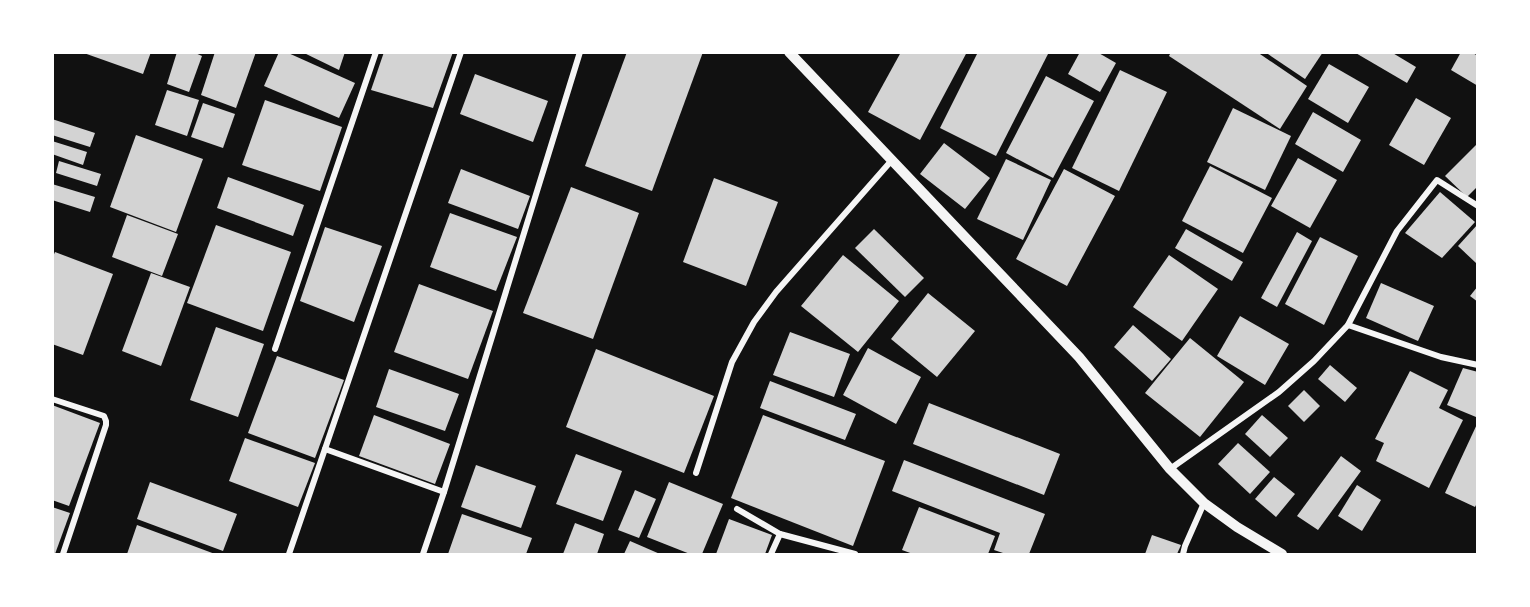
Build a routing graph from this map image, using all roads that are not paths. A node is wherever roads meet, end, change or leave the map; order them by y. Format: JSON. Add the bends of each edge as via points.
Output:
{"nodes":[{"id":1,"x":376,"y":52,"type":"edge"},
{"id":2,"x":461,"y":52,"type":"edge"},
{"id":3,"x":580,"y":52,"type":"edge"},
{"id":4,"x":789,"y":52,"type":"edge"},
{"id":5,"x":892,"y":160,"type":"junction"},
{"id":6,"x":1478,"y":206,"type":"edge"},
{"id":7,"x":1348,"y":325,"type":"junction"},
{"id":8,"x":275,"y":349,"type":"dead end"},
{"id":9,"x":1478,"y":365,"type":"edge"},
{"id":10,"x":52,"y":399,"type":"edge"},
{"id":11,"x":325,"y":449,"type":"junction"},
{"id":12,"x":1170,"y":469,"type":"junction"},
{"id":13,"x":696,"y":473,"type":"dead end"},
{"id":14,"x":444,"y":492,"type":"junction"},
{"id":15,"x":1204,"y":503,"type":"junction"},
{"id":16,"x":737,"y":509,"type":"dead end"},
{"id":17,"x":780,"y":534,"type":"junction"},
{"id":18,"x":63,"y":555,"type":"edge"},
{"id":19,"x":289,"y":555,"type":"edge"},
{"id":20,"x":423,"y":555,"type":"edge"},
{"id":21,"x":771,"y":555,"type":"edge"},
{"id":22,"x":855,"y":555,"type":"edge"},
{"id":23,"x":1183,"y":555,"type":"edge"},
{"id":24,"x":1282,"y":555,"type":"edge"}],
"edges":[{"from":1,"to":8,"type":"street"},
{"from":2,"to":11,"type":"street"},
{"from":3,"to":14,"type":"street"},
{"from":4,"to":5,"type":"street"},
{"from":5,"to":12,"type":"street","via":[[1079,357]]},
{"from":5,"to":13,"type":"street","via":[[754,322],[732,362]]},
{"from":6,"to":7,"type":"street","via":[[1437,180],[1397,231]]},
{"from":7,"to":9,"type":"street","via":[[1441,357]]},
{"from":7,"to":12,"type":"street","via":[[1279,392]]},
{"from":10,"to":18,"type":"street","via":[[104,416],[106,421]]},
{"from":11,"to":14,"type":"street"},
{"from":11,"to":19,"type":"street"},
{"from":12,"to":15,"type":"street"},
{"from":14,"to":20,"type":"street"},
{"from":15,"to":23,"type":"street"},
{"from":15,"to":24,"type":"street"},
{"from":16,"to":17,"type":"street"},
{"from":17,"to":21,"type":"street"},
{"from":17,"to":22,"type":"street"}]}
